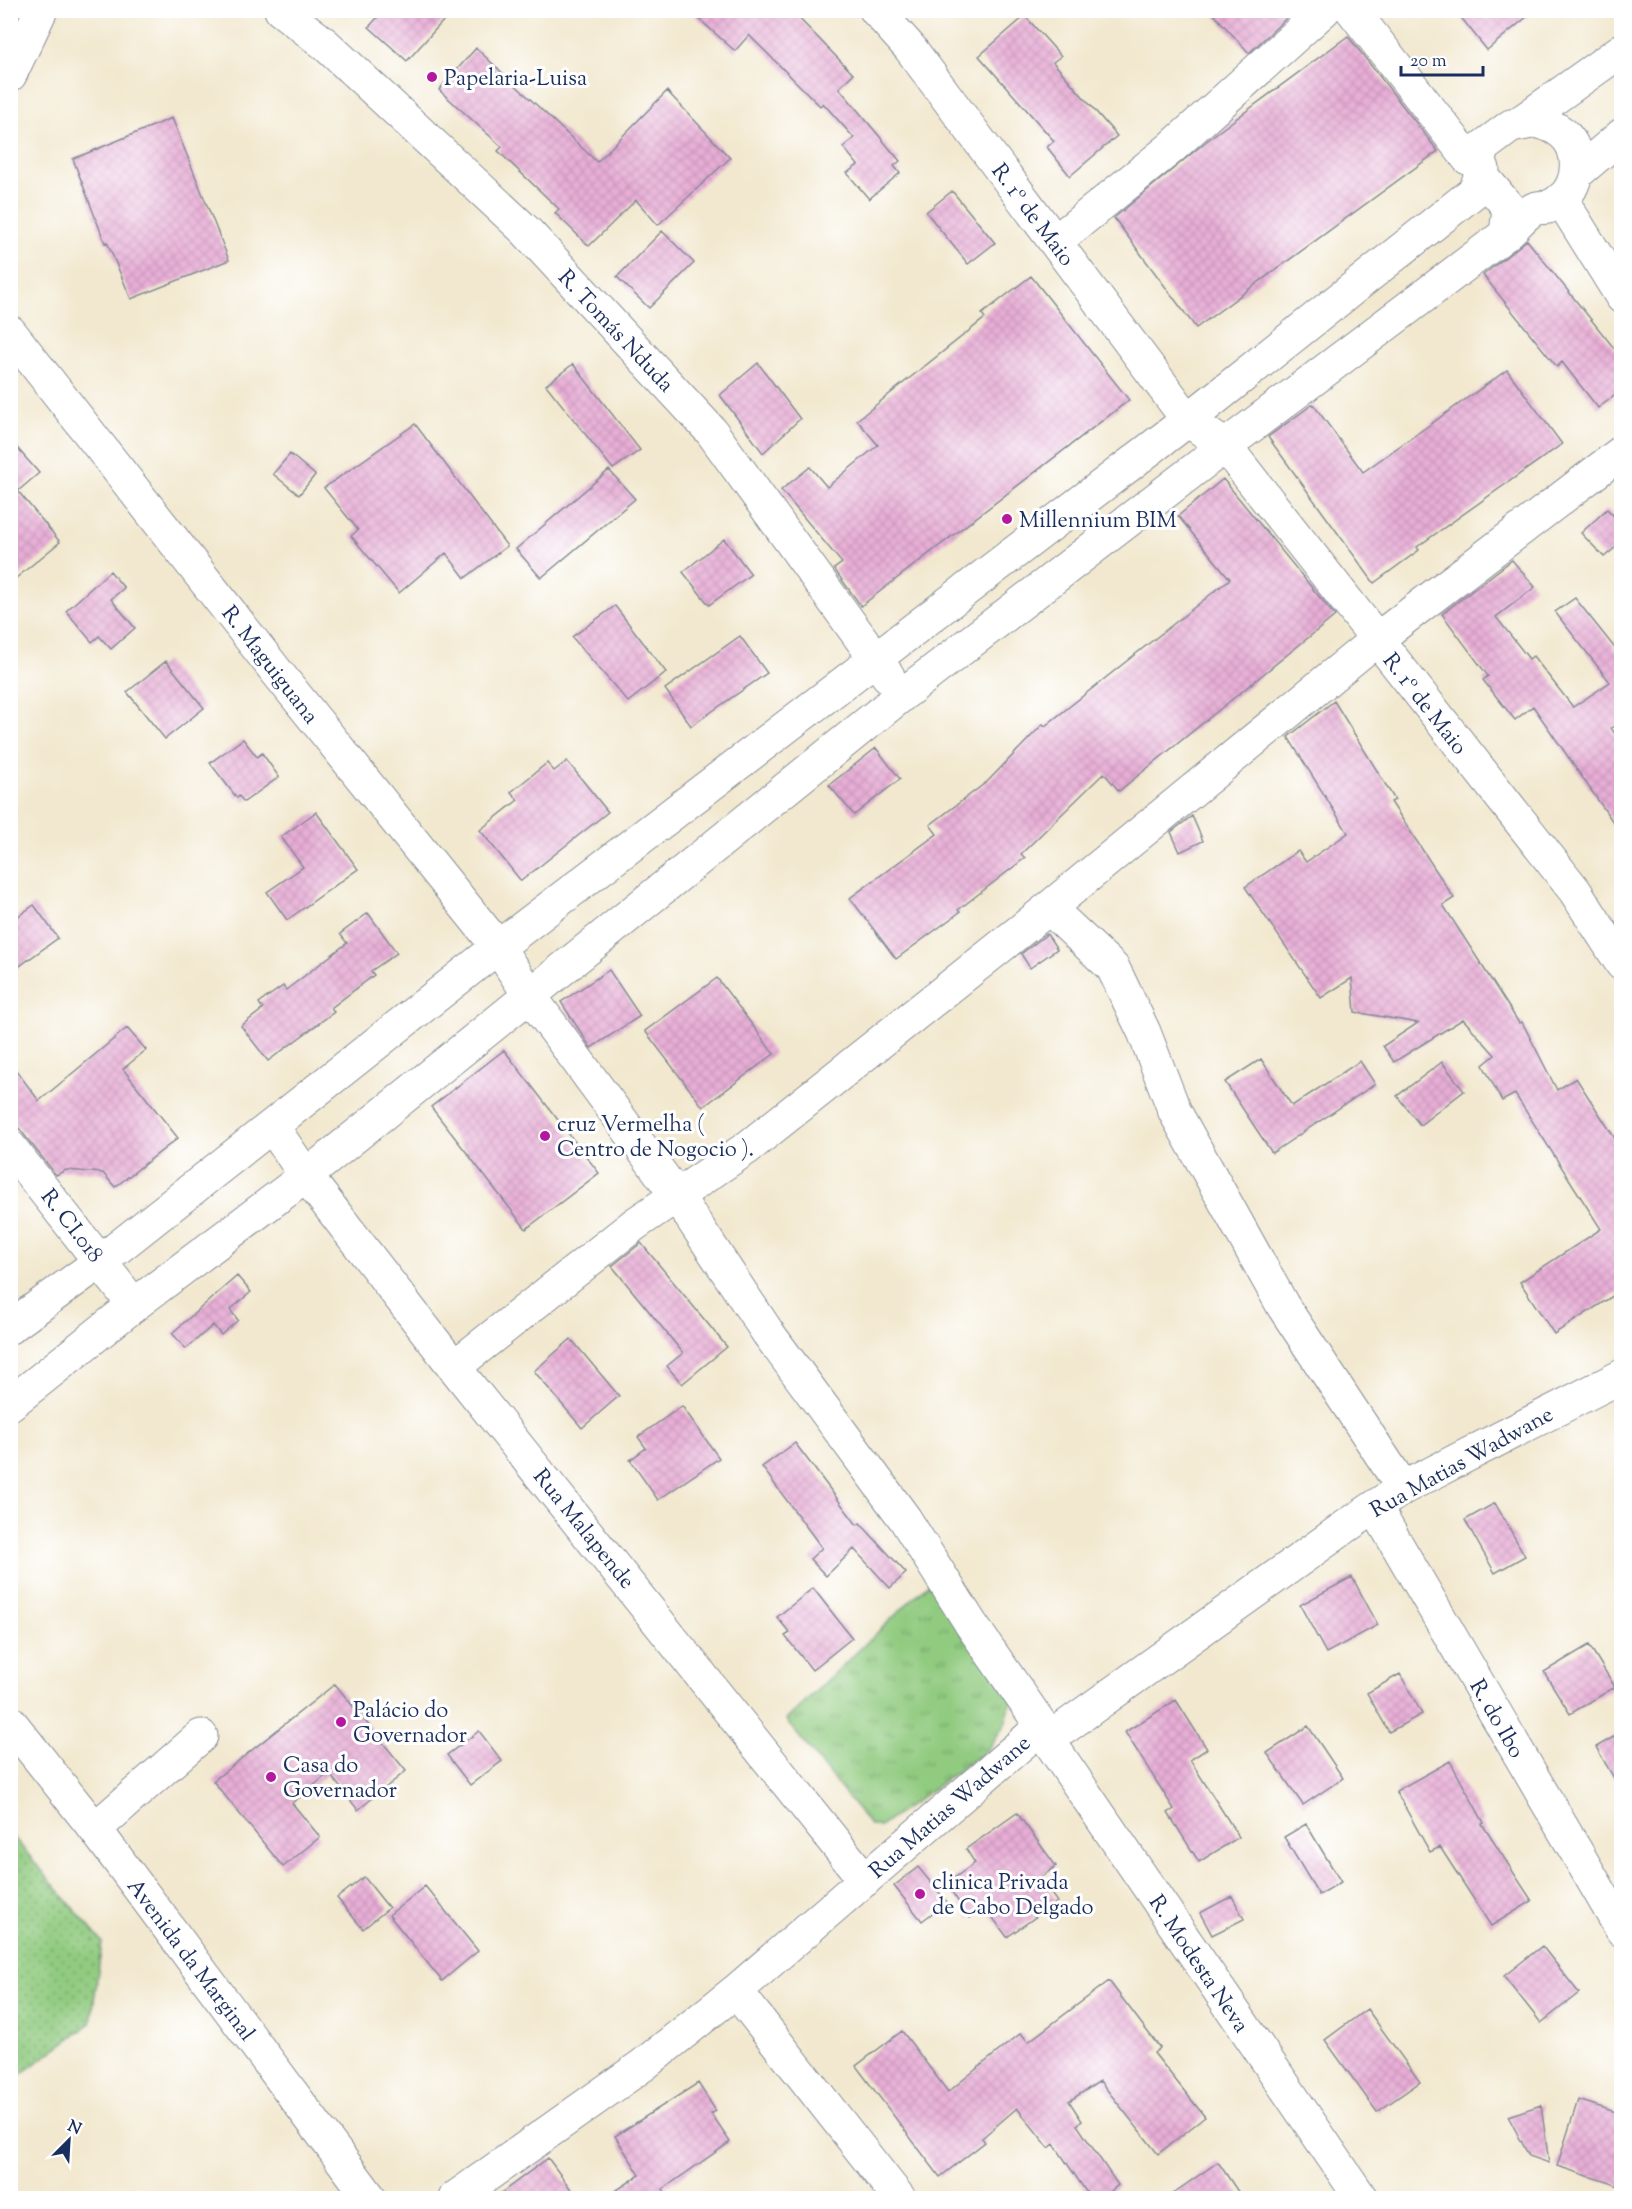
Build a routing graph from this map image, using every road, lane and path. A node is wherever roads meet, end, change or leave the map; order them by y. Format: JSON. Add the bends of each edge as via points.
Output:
{"nodes":[{"id":1,"x":41,"y":10,"type":"edge"},
{"id":2,"x":281,"y":10,"type":"edge"},
{"id":3,"x":876,"y":10,"type":"edge"},
{"id":4,"x":1324,"y":10,"type":"edge"},
{"id":5,"x":1352,"y":10,"type":"edge"},
{"id":6,"x":1622,"y":50,"type":"edge"},
{"id":7,"x":10,"y":75,"type":"edge"},
{"id":8,"x":1521,"y":122,"type":"junction"},
{"id":9,"x":1622,"y":135,"type":"edge"},
{"id":10,"x":1468,"y":158,"type":"junction"},
{"id":11,"x":1569,"y":187,"type":"junction"},
{"id":12,"x":1475,"y":191,"type":"junction"},
{"id":13,"x":1506,"y":234,"type":"junction"},
{"id":14,"x":1055,"y":242,"type":"junction"},
{"id":15,"x":1622,"y":297,"type":"edge"},
{"id":16,"x":13,"y":342,"type":"edge"},
{"id":17,"x":1188,"y":420,"type":"junction"},
{"id":18,"x":1225,"y":446,"type":"junction"},
{"id":19,"x":1622,"y":452,"type":"edge"},
{"id":20,"x":1376,"y":640,"type":"junction"},
{"id":21,"x":874,"y":659,"type":"junction"},
{"id":22,"x":902,"y":695,"type":"junction"},
{"id":23,"x":1049,"y":908,"type":"junction"},
{"id":24,"x":498,"y":947,"type":"junction"},
{"id":25,"x":1622,"y":964,"type":"edge"},
{"id":26,"x":530,"y":996,"type":"junction"},
{"id":27,"x":272,"y":1126,"type":"junction"},
{"id":28,"x":10,"y":1147,"type":"edge"},
{"id":29,"x":306,"y":1176,"type":"junction"},
{"id":30,"x":677,"y":1196,"type":"junction"},
{"id":31,"x":101,"y":1261,"type":"junction"},
{"id":32,"x":134,"y":1305,"type":"junction"},
{"id":33,"x":10,"y":1327,"type":"edge"},
{"id":34,"x":454,"y":1367,"type":"junction"},
{"id":35,"x":1622,"y":1376,"type":"edge"},
{"id":36,"x":10,"y":1404,"type":"edge"},
{"id":37,"x":1403,"y":1488,"type":"junction"},
{"id":38,"x":1375,"y":1507,"type":"junction"},
{"id":39,"x":10,"y":1722,"type":"edge"},
{"id":40,"x":1045,"y":1733,"type":"junction"},
{"id":41,"x":201,"y":1736,"type":"dead end"},
{"id":42,"x":95,"y":1828,"type":"junction"},
{"id":43,"x":865,"y":1880,"type":"junction"},
{"id":44,"x":1622,"y":1930,"type":"edge"},
{"id":45,"x":736,"y":1991,"type":"junction"},
{"id":46,"x":370,"y":2199,"type":"edge"},
{"id":47,"x":455,"y":2199,"type":"edge"},
{"id":48,"x":899,"y":2199,"type":"edge"},
{"id":49,"x":1361,"y":2199,"type":"edge"}],
"edges":[{"from":1,"to":7,"type":"main road"},
{"from":2,"to":21,"type":"main road","name":"R. Tomás Nduda","via":[[325,44],[526,231],[711,431]]},
{"from":3,"to":14,"type":"main road","name":"R. 1º de Maio","via":[[910,48]]},
{"from":4,"to":14,"type":"main road","via":[[1171,148]]},
{"from":5,"to":10,"type":"main road"},
{"from":6,"to":8,"type":"main road"},
{"from":8,"to":10,"type":"main road"},
{"from":8,"to":11,"type":"main road","via":[[1550,124],[1572,145],[1577,159]]},
{"from":9,"to":11,"type":"main road"},
{"from":10,"to":12,"type":"main road","via":[[1480,161],[1483,169]]},
{"from":11,"to":13,"type":"main road","via":[[1549,206],[1534,209]]},
{"from":11,"to":15,"type":"main road"},
{"from":12,"to":13,"type":"main road","via":[[1488,183],[1497,191],[1509,208]]},
{"from":12,"to":17,"type":"main road"},
{"from":13,"to":18,"type":"main road"},
{"from":14,"to":17,"type":"main road","name":"R. 1º de Maio"},
{"from":16,"to":24,"type":"main road","name":"R. Maguiguana"},
{"from":17,"to":18,"type":"main road","name":"R. 1º de Maio"},
{"from":17,"to":21,"type":"main road"},
{"from":18,"to":20,"type":"main road","name":"R. 1º de Maio"},
{"from":18,"to":22,"type":"main road"},
{"from":19,"to":20,"type":"main road"},
{"from":20,"to":23,"type":"main road"},
{"from":20,"to":25,"type":"main road","name":"R. 1º de Maio","via":[[1575,891]]},
{"from":21,"to":22,"type":"main road","name":"R. Tomás Nduda"},
{"from":21,"to":24,"type":"main road"},
{"from":22,"to":26,"type":"main road"},
{"from":23,"to":30,"type":"main road","via":[[747,1148]]},
{"from":23,"to":37,"type":"main road","via":[[1113,968],[1144,1032],[1175,1112],[1277,1296]]},
{"from":24,"to":26,"type":"main road","name":"R. Maguiguana"},
{"from":24,"to":27,"type":"main road"},
{"from":26,"to":29,"type":"main road"},
{"from":26,"to":30,"type":"main road","name":"R. Maguiguana"},
{"from":27,"to":29,"type":"main road","name":"Rua Malapende"},
{"from":27,"to":31,"type":"main road"},
{"from":28,"to":31,"type":"main road","name":"R. CI.018"},
{"from":29,"to":32,"type":"main road"},
{"from":29,"to":34,"type":"main road","name":"Rua Malapende"},
{"from":30,"to":34,"type":"main road","via":[[635,1224]]},
{"from":30,"to":40,"type":"main road","name":"R. Modesta Neva","via":[[768,1333],[905,1519]]},
{"from":31,"to":32,"type":"main road","name":"R. CI.018"},
{"from":31,"to":33,"type":"main road"},
{"from":32,"to":36,"type":"main road"},
{"from":34,"to":43,"type":"main road","name":"Rua Malapende"},
{"from":35,"to":37,"type":"main road","name":"Rua Matias Wadwane"},
{"from":37,"to":38,"type":"main road","name":"Rua Matias Wadwane"},
{"from":38,"to":40,"type":"main road","name":"Rua Matias Wadwane"},
{"from":38,"to":44,"type":"main road","name":"R. do Ibo"},
{"from":39,"to":42,"type":"main road","name":"Avenida da Marginal"},
{"from":40,"to":43,"type":"main road","name":"Rua Matias Wadwane"},
{"from":40,"to":49,"type":"main road","name":"R. Modesta Neva"},
{"from":41,"to":42,"type":"main road"},
{"from":42,"to":46,"type":"main road","name":"Avenida da Marginal"},
{"from":43,"to":45,"type":"main road","name":"Rua Matias Wadwane"},
{"from":45,"to":47,"type":"main road","name":"Rua Matias Wadwane","via":[[643,2065]]},
{"from":45,"to":48,"type":"main road"}]}
